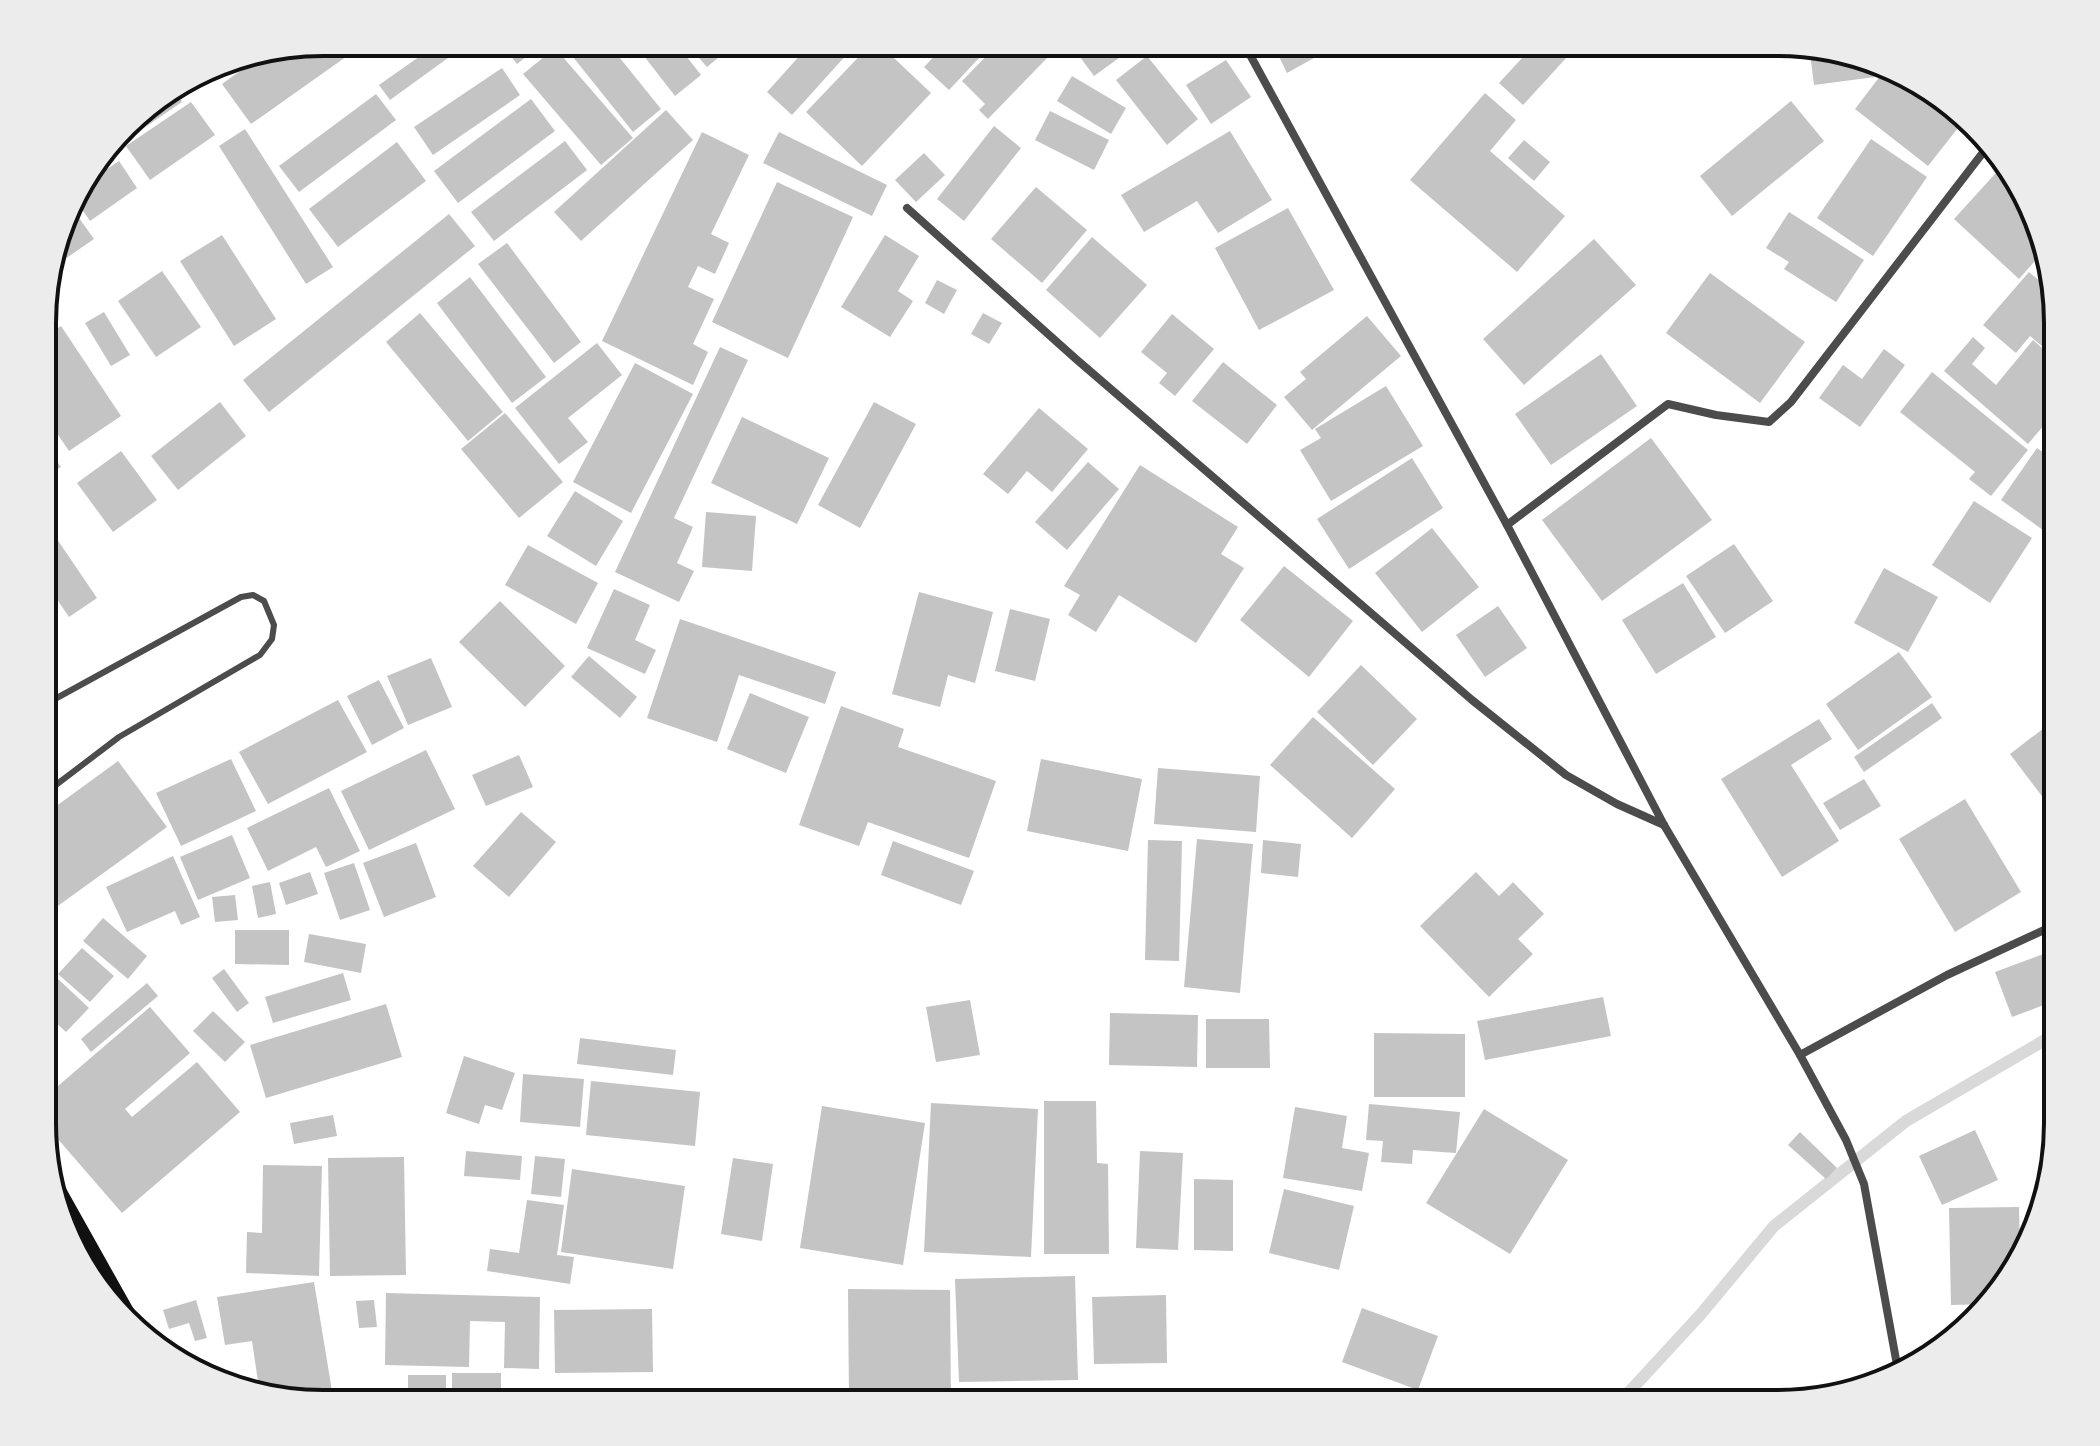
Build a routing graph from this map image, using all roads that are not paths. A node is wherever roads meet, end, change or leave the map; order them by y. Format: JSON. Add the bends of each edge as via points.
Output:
{"nodes":[{"id":1,"x":1251,"y":57,"type":"edge"},
{"id":2,"x":1983,"y":153,"type":"edge"},
{"id":3,"x":907,"y":208,"type":"dead end"},
{"id":4,"x":1507,"y":525,"type":"junction"},
{"id":5,"x":56,"y":698,"type":"edge"},
{"id":6,"x":57,"y":784,"type":"edge"},
{"id":7,"x":1664,"y":825,"type":"junction"},
{"id":8,"x":2043,"y":930,"type":"edge"},
{"id":9,"x":1800,"y":1055,"type":"junction"},
{"id":10,"x":74,"y":1219,"type":"edge"},
{"id":11,"x":113,"y":1288,"type":"edge"},
{"id":12,"x":1896,"y":1361,"type":"edge"}],
"edges":[{"from":1,"to":4,"type":"street"},
{"from":2,"to":4,"type":"street","via":[[1791,402],[1769,422],[1668,404]]},
{"from":3,"to":7,"type":"street","via":[[1472,700],[1566,775]]},
{"from":4,"to":7,"type":"street"},
{"from":5,"to":6,"type":"lane","via":[[241,597],[253,595],[264,601],[274,625],[272,639],[260,655],[119,737]]},
{"from":7,"to":9,"type":"street"},
{"from":8,"to":9,"type":"street","via":[[1947,975]]},
{"from":9,"to":12,"type":"street","via":[[1864,1184]]},
{"from":10,"to":11,"type":"main road"}]}
